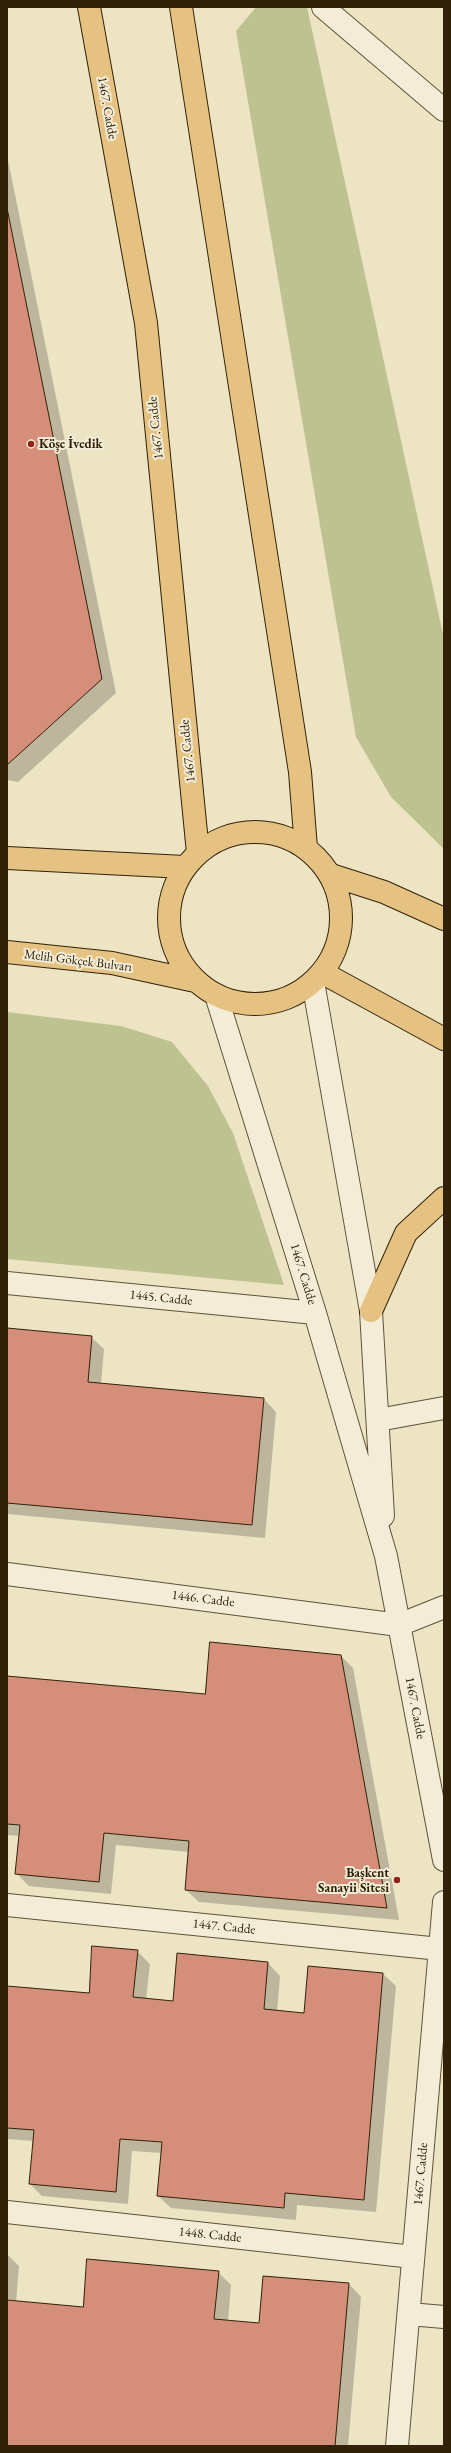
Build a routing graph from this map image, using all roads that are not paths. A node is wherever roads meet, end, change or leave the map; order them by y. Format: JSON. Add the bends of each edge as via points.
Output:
{"nodes":[{"id":1,"x":89,"y":7,"type":"edge"},
{"id":2,"x":181,"y":7,"type":"edge"},
{"id":3,"x":323,"y":7,"type":"edge"},
{"id":4,"x":444,"y":110,"type":"edge"},
{"id":5,"x":306,"y":848,"type":"junction"},
{"id":6,"x":7,"y":858,"type":"edge"},
{"id":7,"x":192,"y":860,"type":"junction"},
{"id":8,"x":331,"y":875,"type":"junction"},
{"id":9,"x":444,"y":918,"type":"edge"},
{"id":10,"x":7,"y":952,"type":"edge"},
{"id":11,"x":318,"y":978,"type":"junction"},
{"id":12,"x":195,"y":981,"type":"junction"},
{"id":13,"x":216,"y":995,"type":"junction"},
{"id":14,"x":444,"y":1039,"type":"edge"},
{"id":15,"x":444,"y":1198,"type":"edge"},
{"id":16,"x":7,"y":1283,"type":"edge"},
{"id":17,"x":371,"y":1311,"type":"junction"},
{"id":18,"x":315,"y":1314,"type":"junction"},
{"id":19,"x":444,"y":1408,"type":"edge"},
{"id":20,"x":378,"y":1420,"type":"junction"},
{"id":21,"x":386,"y":1556,"type":"junction"},
{"id":22,"x":7,"y":1574,"type":"edge"},
{"id":23,"x":444,"y":1607,"type":"edge"},
{"id":24,"x":399,"y":1625,"type":"junction"},
{"id":25,"x":444,"y":1860,"type":"edge"},
{"id":26,"x":444,"y":1902,"type":"edge"},
{"id":27,"x":7,"y":1905,"type":"edge"},
{"id":28,"x":440,"y":1949,"type":"junction"},
{"id":29,"x":439,"y":2030,"type":"edge"},
{"id":30,"x":7,"y":2212,"type":"edge"},
{"id":31,"x":413,"y":2257,"type":"junction"},
{"id":32,"x":409,"y":2314,"type":"junction"},
{"id":33,"x":444,"y":2317,"type":"edge"},
{"id":34,"x":397,"y":2446,"type":"edge"}],
"edges":[{"from":1,"to":7,"type":"main road","name":"1467. Cadde","via":[[146,323]]},
{"from":2,"to":5,"type":"main road","via":[[300,772]]},
{"from":3,"to":4,"type":"street"},
{"from":5,"to":7,"type":"main road","via":[[286,837],[263,832],[239,833],[217,840]]},
{"from":5,"to":8,"type":"main road","via":[[320,860]]},
{"from":6,"to":7,"type":"main road"},
{"from":7,"to":12,"type":"main road","via":[[176,882],[169,916],[175,951]]},
{"from":8,"to":9,"type":"main road","via":[[384,892]]},
{"from":8,"to":11,"type":"main road","via":[[340,900],[342,925],[336,951]]},
{"from":10,"to":12,"type":"main road","name":"Melih Gökçek Bulvarı","via":[[112,962]]},
{"from":11,"to":13,"type":"main road","via":[[297,994],[277,1002],[257,1005],[236,1002]]},
{"from":11,"to":14,"type":"main road"},
{"from":11,"to":17,"type":"street","name":"1467. Cadde"},
{"from":12,"to":13,"type":"main road"},
{"from":13,"to":18,"type":"street","name":"1467. Cadde"},
{"from":15,"to":17,"type":"main road","via":[[406,1233]]},
{"from":16,"to":18,"type":"street","name":"1445. Cadde"},
{"from":17,"to":20,"type":"street","name":"1467. Cadde"},
{"from":18,"to":21,"type":"street","name":"1467. Cadde"},
{"from":19,"to":20,"type":"street"},
{"from":20,"to":21,"type":"street","name":"1467. Cadde"},
{"from":21,"to":24,"type":"street","name":"1467. Cadde"},
{"from":22,"to":24,"type":"street","name":"1446. Cadde"},
{"from":23,"to":24,"type":"street"},
{"from":24,"to":25,"type":"street","name":"1467. Cadde"},
{"from":26,"to":28,"type":"street","name":"1467. Cadde"},
{"from":27,"to":28,"type":"street","name":"1447. Cadde"},
{"from":28,"to":29,"type":"street","name":"1467. Cadde"},
{"from":29,"to":31,"type":"street","name":"1467. Cadde"},
{"from":30,"to":31,"type":"street","name":"1448. Cadde"},
{"from":31,"to":32,"type":"street","name":"1467. Cadde"},
{"from":32,"to":33,"type":"street"},
{"from":32,"to":34,"type":"street","name":"1467. Cadde"}]}
